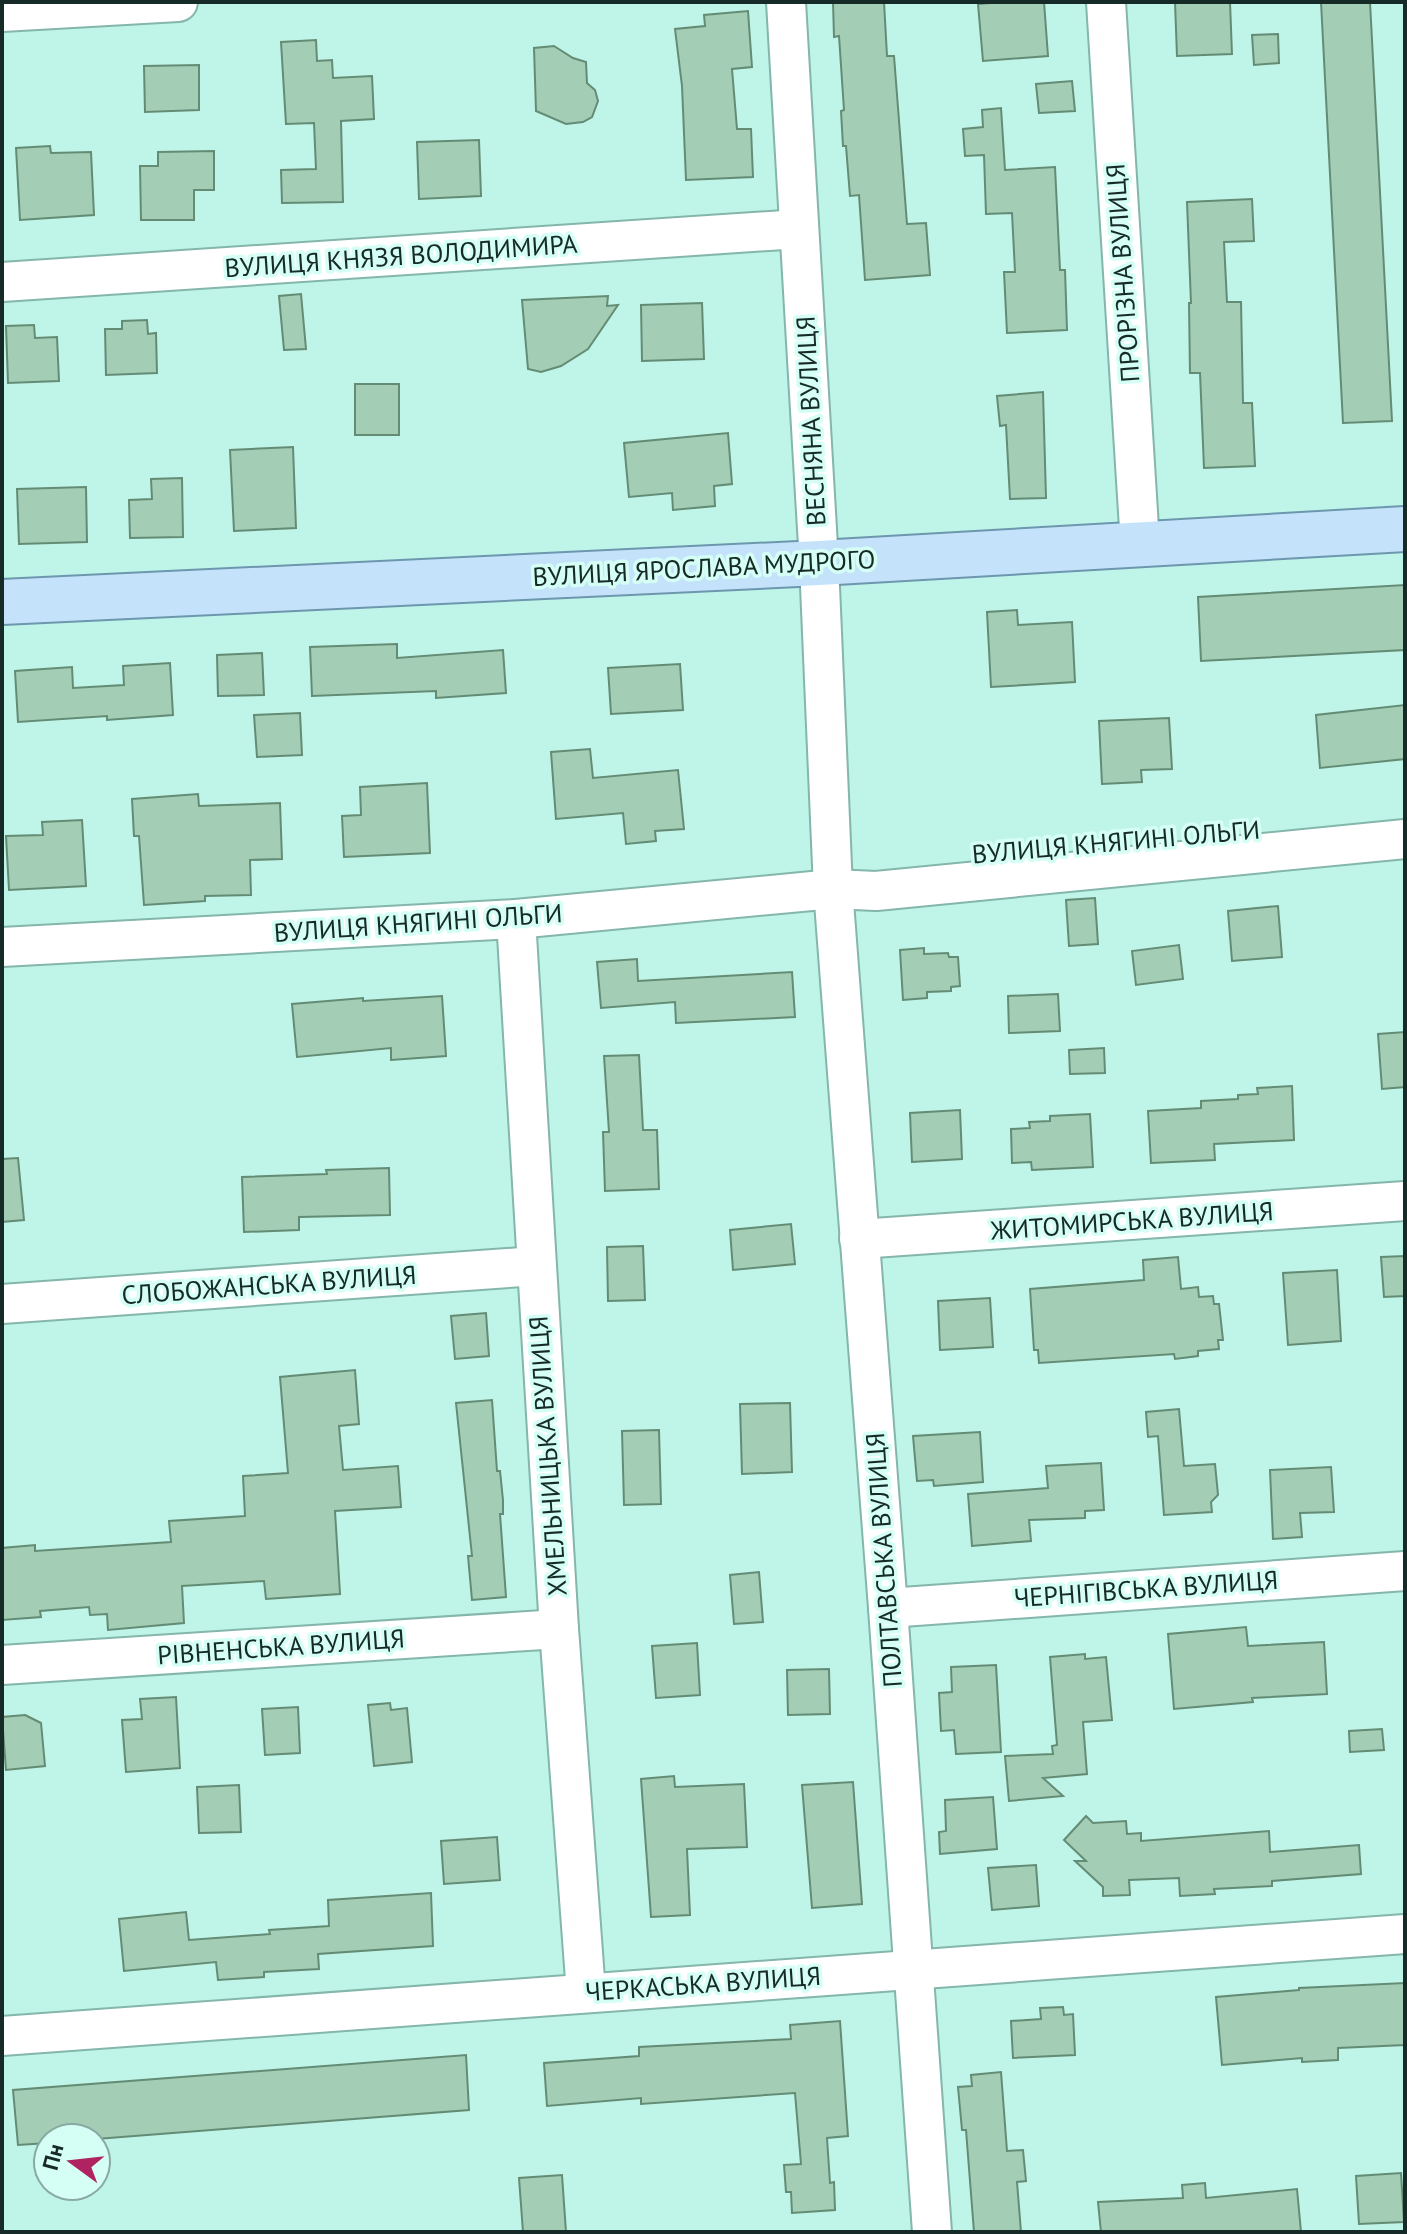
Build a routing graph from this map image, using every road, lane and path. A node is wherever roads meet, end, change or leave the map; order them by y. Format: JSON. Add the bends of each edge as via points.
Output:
{"nodes":[{"id":1,"x":178,"y":2,"type":"edge"},
{"id":2,"x":786,"y":2,"type":"edge"},
{"id":3,"x":1106,"y":2,"type":"edge"},
{"id":4,"x":2,"y":12,"type":"edge"},
{"id":5,"x":799,"y":229,"type":"junction"},
{"id":6,"x":2,"y":282,"type":"edge"},
{"id":7,"x":1405,"y":529,"type":"edge"},
{"id":8,"x":1140,"y":544,"type":"junction"},
{"id":9,"x":819,"y":563,"type":"junction"},
{"id":10,"x":2,"y":602,"type":"edge"},
{"id":11,"x":1405,"y":814,"type":"edge"},
{"id":12,"x":1405,"y":839,"type":"edge"},
{"id":13,"x":833,"y":889,"type":"junction"},
{"id":14,"x":516,"y":919,"type":"junction"},
{"id":15,"x":2,"y":947,"type":"edge"},
{"id":16,"x":1405,"y":1201,"type":"edge"},
{"id":17,"x":859,"y":1239,"type":"junction"},
{"id":18,"x":536,"y":1266,"type":"junction"},
{"id":19,"x":2,"y":1304,"type":"edge"},
{"id":20,"x":1405,"y":1571,"type":"edge"},
{"id":21,"x":888,"y":1608,"type":"junction"},
{"id":22,"x":559,"y":1629,"type":"junction"},
{"id":23,"x":2,"y":1665,"type":"edge"},
{"id":24,"x":1405,"y":1934,"type":"edge"},
{"id":25,"x":913,"y":1968,"type":"junction"},
{"id":26,"x":586,"y":1993,"type":"junction"},
{"id":27,"x":2,"y":2036,"type":"edge"},
{"id":28,"x":932,"y":2232,"type":"edge"}],
"edges":[{"from":1,"to":4,"type":"street"},
{"from":2,"to":5,"type":"street","name":"ВЕСНЯНА ВУЛИЦЯ"},
{"from":3,"to":8,"type":"street","name":"ПРОРІЗНА ВУЛИЦЯ"},
{"from":5,"to":6,"type":"street","name":"ВУЛИЦЯ КНЯЗЯ ВОЛОДИМИРА"},
{"from":5,"to":9,"type":"street","name":"ВЕСНЯНА ВУЛИЦЯ"},
{"from":7,"to":8,"type":"main road","name":"ВУЛИЦЯ ЯРОСЛАВА МУДРОГО"},
{"from":8,"to":9,"type":"main road","name":"ВУЛИЦЯ ЯРОСЛАВА МУДРОГО"},
{"from":9,"to":10,"type":"main road","name":"ВУЛИЦЯ ЯРОСЛАВА МУДРОГО"},
{"from":9,"to":13,"type":"street","name":"ВЕСНЯНА ВУЛИЦЯ"},
{"from":11,"to":13,"type":"street","name":"ВУЛИЦЯ КНЯГИНІ ОЛЬГИ","via":[[875,865]]},
{"from":12,"to":13,"type":"street","name":"ВУЛИЦЯ КНЯГИНІ ОЛЬГИ","via":[[876,891]]},
{"from":13,"to":14,"type":"street","name":"ВУЛИЦЯ КНЯГИНІ ОЛЬГИ"},
{"from":13,"to":17,"type":"street","name":"ПОЛТАВСЬКА ВУЛИЦЯ"},
{"from":14,"to":15,"type":"street","name":"ВУЛИЦЯ КНЯГИНІ ОЛЬГИ"},
{"from":14,"to":18,"type":"street","name":"ХМЕЛЬНИЦЬКА ВУЛИЦЯ"},
{"from":16,"to":17,"type":"street","name":"ЖИТОМИРСЬКА ВУЛИЦЯ"},
{"from":17,"to":21,"type":"street","name":"ПОЛТАВСЬКА ВУЛИЦЯ"},
{"from":18,"to":19,"type":"street","name":"СЛОБОЖАНСЬКА ВУЛИЦЯ"},
{"from":18,"to":22,"type":"street","name":"ХМЕЛЬНИЦЬКА ВУЛИЦЯ"},
{"from":20,"to":21,"type":"street","name":"ЧЕРНІГІВСЬКА ВУЛИЦЯ"},
{"from":21,"to":25,"type":"street","name":"ПОЛТАВСЬКА ВУЛИЦЯ"},
{"from":22,"to":23,"type":"street","name":"РІВНЕНСЬКА ВУЛИЦЯ"},
{"from":22,"to":26,"type":"street","name":"ХМЕЛЬНИЦЬКА ВУЛИЦЯ"},
{"from":24,"to":25,"type":"street","name":"ЧЕРКАСЬКА ВУЛИЦЯ"},
{"from":25,"to":26,"type":"street","name":"ЧЕРКАСЬКА ВУЛИЦЯ"},
{"from":25,"to":28,"type":"street","name":"ПОЛТАВСЬКА ВУЛИЦЯ"},
{"from":26,"to":27,"type":"street","name":"ЧЕРКАСЬКА ВУЛИЦЯ"}]}
